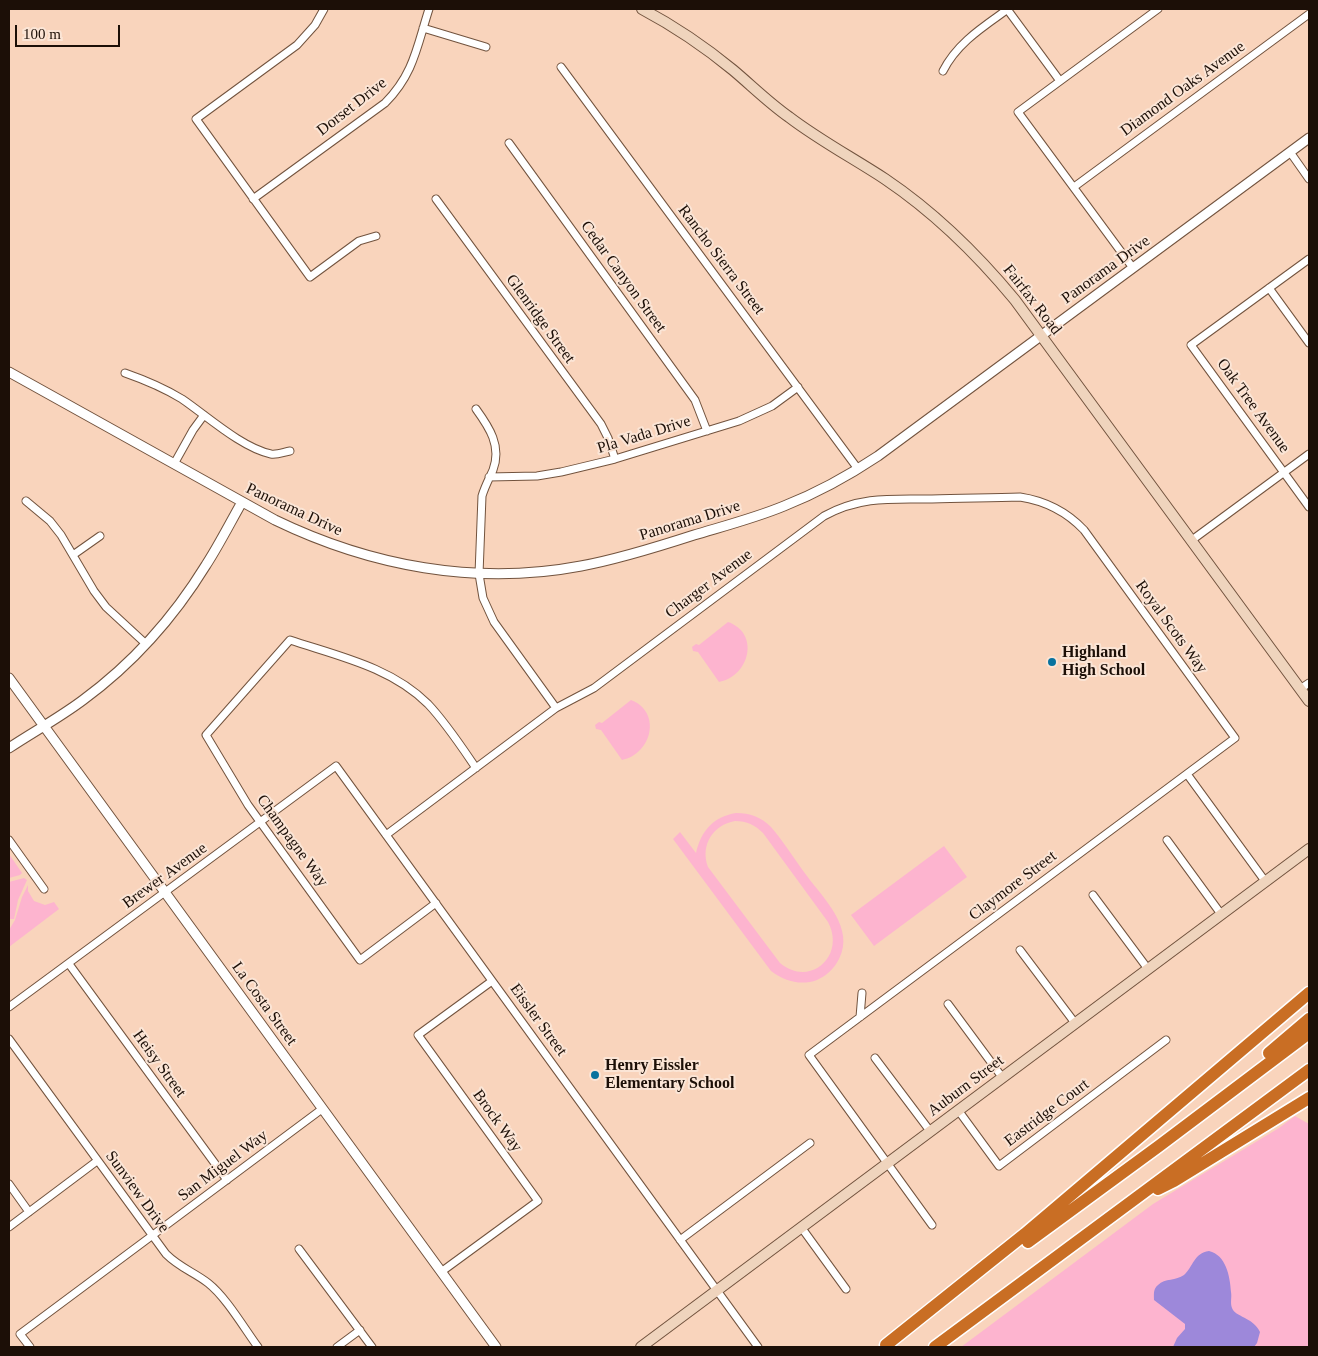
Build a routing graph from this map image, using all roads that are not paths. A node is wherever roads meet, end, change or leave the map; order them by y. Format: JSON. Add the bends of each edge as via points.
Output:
{"nodes":[{"id":1,"x":324,"y":9,"type":"edge"},
{"id":2,"x":429,"y":9,"type":"edge"},
{"id":3,"x":642,"y":9,"type":"edge"},
{"id":4,"x":1007,"y":9,"type":"edge"},
{"id":5,"x":1158,"y":9,"type":"edge"},
{"id":6,"x":1309,"y":14,"type":"edge"},
{"id":7,"x":423,"y":28,"type":"junction"},
{"id":8,"x":486,"y":47,"type":"dead end"},
{"id":9,"x":561,"y":67,"type":"dead end"},
{"id":10,"x":943,"y":71,"type":"dead end"},
{"id":11,"x":1060,"y":81,"type":"junction"},
{"id":12,"x":1309,"y":138,"type":"edge"},
{"id":13,"x":509,"y":143,"type":"dead end"},
{"id":14,"x":1290,"y":152,"type":"junction"},
{"id":15,"x":1309,"y":179,"type":"edge"},
{"id":16,"x":1074,"y":187,"type":"junction"},
{"id":17,"x":253,"y":199,"type":"junction"},
{"id":18,"x":436,"y":199,"type":"dead end"},
{"id":19,"x":376,"y":236,"type":"dead end"},
{"id":20,"x":1309,"y":259,"type":"edge"},
{"id":21,"x":1134,"y":268,"type":"junction"},
{"id":22,"x":1269,"y":288,"type":"junction"},
{"id":23,"x":1041,"y":336,"type":"junction"},
{"id":24,"x":1309,"y":343,"type":"edge"},
{"id":25,"x":9,"y":372,"type":"edge"},
{"id":26,"x":125,"y":373,"type":"dead end"},
{"id":27,"x":798,"y":387,"type":"junction"},
{"id":28,"x":476,"y":408,"type":"dead end"},
{"id":29,"x":204,"y":415,"type":"junction"},
{"id":30,"x":707,"y":431,"type":"junction"},
{"id":31,"x":290,"y":451,"type":"dead end"},
{"id":32,"x":1309,"y":454,"type":"edge"},
{"id":33,"x":615,"y":459,"type":"junction"},
{"id":34,"x":174,"y":464,"type":"junction"},
{"id":35,"x":858,"y":469,"type":"junction"},
{"id":36,"x":1284,"y":472,"type":"junction"},
{"id":37,"x":489,"y":477,"type":"junction"},
{"id":38,"x":26,"y":500,"type":"dead end"},
{"id":39,"x":242,"y":502,"type":"junction"},
{"id":40,"x":1309,"y":507,"type":"edge"},
{"id":41,"x":1086,"y":533,"type":"joint"},
{"id":42,"x":100,"y":536,"type":"dead end"},
{"id":43,"x":1192,"y":540,"type":"junction"},
{"id":44,"x":73,"y":555,"type":"junction"},
{"id":45,"x":479,"y":574,"type":"junction"},
{"id":46,"x":146,"y":644,"type":"junction"},
{"id":47,"x":9,"y":678,"type":"edge"},
{"id":48,"x":1309,"y":683,"type":"edge"},
{"id":49,"x":1300,"y":689,"type":"junction"},
{"id":50,"x":1309,"y":701,"type":"edge"},
{"id":51,"x":556,"y":708,"type":"junction"},
{"id":52,"x":44,"y":726,"type":"junction"},
{"id":53,"x":1235,"y":738,"type":"joint"},
{"id":54,"x":9,"y":748,"type":"edge"},
{"id":55,"x":336,"y":766,"type":"joint"},
{"id":56,"x":476,"y":768,"type":"junction"},
{"id":57,"x":1187,"y":774,"type":"junction"},
{"id":58,"x":261,"y":822,"type":"junction"},
{"id":59,"x":386,"y":835,"type":"junction"},
{"id":60,"x":9,"y":840,"type":"edge"},
{"id":61,"x":1167,"y":840,"type":"dead end"},
{"id":62,"x":1309,"y":849,"type":"edge"},
{"id":63,"x":1265,"y":881,"type":"junction"},
{"id":64,"x":44,"y":889,"type":"dead end"},
{"id":65,"x":166,"y":893,"type":"junction"},
{"id":66,"x":1093,"y":896,"type":"dead end"},
{"id":67,"x":436,"y":903,"type":"junction"},
{"id":68,"x":1221,"y":914,"type":"junction"},
{"id":69,"x":1020,"y":950,"type":"dead end"},
{"id":70,"x":69,"y":964,"type":"junction"},
{"id":71,"x":1148,"y":969,"type":"junction"},
{"id":72,"x":492,"y":981,"type":"junction"},
{"id":73,"x":862,"y":993,"type":"dead end"},
{"id":74,"x":1309,"y":993,"type":"edge"},
{"id":75,"x":948,"y":1004,"type":"dead end"},
{"id":76,"x":9,"y":1008,"type":"edge"},
{"id":77,"x":860,"y":1017,"type":"junction"},
{"id":78,"x":1309,"y":1019,"type":"edge"},
{"id":79,"x":1075,"y":1023,"type":"junction"},
{"id":80,"x":1309,"y":1033,"type":"edge"},
{"id":81,"x":9,"y":1039,"type":"edge"},
{"id":82,"x":1166,"y":1040,"type":"dead end"},
{"id":83,"x":875,"y":1058,"type":"dead end"},
{"id":84,"x":1309,"y":1070,"type":"edge"},
{"id":85,"x":1002,"y":1077,"type":"junction"},
{"id":86,"x":1309,"y":1098,"type":"edge"},
{"id":87,"x":322,"y":1109,"type":"junction"},
{"id":88,"x":958,"y":1110,"type":"junction"},
{"id":89,"x":930,"y":1132,"type":"junction"},
{"id":90,"x":810,"y":1143,"type":"dead end"},
{"id":91,"x":1159,"y":1146,"type":"junction"},
{"id":92,"x":97,"y":1161,"type":"junction"},
{"id":93,"x":887,"y":1163,"type":"junction"},
{"id":94,"x":227,"y":1180,"type":"junction"},
{"id":95,"x":9,"y":1184,"type":"edge"},
{"id":96,"x":1138,"y":1198,"type":"junction"},
{"id":97,"x":29,"y":1212,"type":"junction"},
{"id":98,"x":932,"y":1225,"type":"dead end"},
{"id":99,"x":9,"y":1227,"type":"edge"},
{"id":100,"x":802,"y":1227,"type":"junction"},
{"id":101,"x":152,"y":1236,"type":"junction"},
{"id":102,"x":680,"y":1240,"type":"junction"},
{"id":103,"x":299,"y":1249,"type":"dead end"},
{"id":104,"x":441,"y":1272,"type":"junction"},
{"id":105,"x":846,"y":1289,"type":"dead end"},
{"id":106,"x":717,"y":1290,"type":"junction"},
{"id":107,"x":360,"y":1330,"type":"junction"},
{"id":108,"x":885,"y":1346,"type":"edge"},
{"id":109,"x":30,"y":1347,"type":"edge"},
{"id":110,"x":258,"y":1347,"type":"edge"},
{"id":111,"x":338,"y":1347,"type":"edge"},
{"id":112,"x":372,"y":1347,"type":"edge"},
{"id":113,"x":496,"y":1347,"type":"edge"},
{"id":114,"x":641,"y":1347,"type":"edge"},
{"id":115,"x":758,"y":1347,"type":"edge"},
{"id":116,"x":935,"y":1347,"type":"edge"}],
"edges":[{"from":1,"to":17,"type":"street","via":[[297,45],[196,120]]},
{"from":2,"to":7,"type":"street","name":"Dorset Drive"},
{"from":3,"to":23,"type":"main road","name":"Fairfax Road","via":[[706,49],[787,116],[885,180],[933,216],[997,278]]},
{"from":4,"to":10,"type":"street","via":[[963,42]]},
{"from":4,"to":11,"type":"street"},
{"from":5,"to":11,"type":"street"},
{"from":6,"to":16,"type":"street","name":"Diamond Oaks Avenue"},
{"from":7,"to":8,"type":"street"},
{"from":7,"to":17,"type":"street","name":"Dorset Drive","via":[[409,73],[394,94]]},
{"from":9,"to":27,"type":"street","name":"Rancho Sierra Street"},
{"from":11,"to":16,"type":"street","via":[[1018,112]]},
{"from":12,"to":14,"type":"street","name":"Panorama Drive"},
{"from":13,"to":30,"type":"street","name":"Cedar Canyon Street","via":[[695,400]]},
{"from":14,"to":15,"type":"street"},
{"from":14,"to":21,"type":"street","name":"Panorama Drive"},
{"from":16,"to":21,"type":"street"},
{"from":17,"to":19,"type":"street","via":[[310,277],[359,241]]},
{"from":18,"to":33,"type":"street","name":"Glenridge Street","via":[[601,424]]},
{"from":20,"to":22,"type":"street"},
{"from":21,"to":23,"type":"street","name":"Panorama Drive"},
{"from":22,"to":24,"type":"street"},
{"from":22,"to":36,"type":"street","name":"Oak Tree Avenue","via":[[1191,345]]},
{"from":23,"to":35,"type":"street","name":"Panorama Drive"},
{"from":23,"to":43,"type":"main road","name":"Fairfax Road"},
{"from":25,"to":34,"type":"street","name":"Panorama Drive"},
{"from":26,"to":29,"type":"street","via":[[163,388]]},
{"from":27,"to":30,"type":"street","name":"Pla Vada Drive","via":[[754,415]]},
{"from":27,"to":35,"type":"street","name":"Rancho Sierra Street"},
{"from":28,"to":37,"type":"street","via":[[495,441],[496,460]]},
{"from":29,"to":31,"type":"street","via":[[256,448],[272,454]]},
{"from":29,"to":34,"type":"street"},
{"from":30,"to":33,"type":"street","name":"Pla Vada Drive"},
{"from":32,"to":36,"type":"street"},
{"from":33,"to":37,"type":"street","name":"Pla Vada Drive","via":[[537,476]]},
{"from":34,"to":39,"type":"street","name":"Panorama Drive"},
{"from":35,"to":45,"type":"street","name":"Panorama Drive","via":[[776,510],[634,554],[555,570]]},
{"from":36,"to":40,"type":"street","name":"Oak Tree Avenue"},
{"from":36,"to":43,"type":"street"},
{"from":37,"to":45,"type":"street","via":[[482,496]]},
{"from":38,"to":44,"type":"street","via":[[50,521]]},
{"from":39,"to":45,"type":"street","name":"Panorama Drive","via":[[305,535],[369,557],[427,569]]},
{"from":39,"to":46,"type":"street","via":[[193,586]]},
{"from":41,"to":51,"type":"street","name":"Charger Avenue","via":[[1056,507],[1020,497],[874,500],[850,504],[824,516],[594,688]]},
{"from":41,"to":53,"type":"street","name":"Royal Scots Way"},
{"from":42,"to":44,"type":"street"},
{"from":43,"to":49,"type":"main road","name":"Fairfax Road"},
{"from":44,"to":46,"type":"street","via":[[106,607]]},
{"from":45,"to":51,"type":"street","via":[[483,598],[494,622]]},
{"from":46,"to":52,"type":"street","via":[[83,700]]},
{"from":47,"to":52,"type":"street","name":"La Costa Street"},
{"from":48,"to":49,"type":"street"},
{"from":49,"to":50,"type":"main road","name":"Fairfax Road"},
{"from":51,"to":56,"type":"street","name":"Charger Avenue"},
{"from":52,"to":54,"type":"street"},
{"from":52,"to":65,"type":"street","name":"La Costa Street"},
{"from":53,"to":57,"type":"street","name":"Claymore Street"},
{"from":55,"to":58,"type":"street","name":"Brewer Avenue"},
{"from":55,"to":59,"type":"street","name":"Eissler Street"},
{"from":56,"to":58,"type":"street","name":"Champagne Way","via":[[438,716],[401,682],[371,667],[290,640],[206,735]]},
{"from":56,"to":59,"type":"street","name":"Charger Avenue"},
{"from":57,"to":63,"type":"street"},
{"from":57,"to":77,"type":"street","name":"Claymore Street"},
{"from":58,"to":65,"type":"street","name":"Brewer Avenue"},
{"from":58,"to":67,"type":"street","name":"Champagne Way","via":[[360,960]]},
{"from":59,"to":67,"type":"street","name":"Eissler Street"},
{"from":60,"to":64,"type":"street"},
{"from":61,"to":68,"type":"street"},
{"from":62,"to":63,"type":"main road","name":"Auburn Street"},
{"from":63,"to":68,"type":"main road","name":"Auburn Street"},
{"from":65,"to":70,"type":"street","name":"Brewer Avenue"},
{"from":65,"to":87,"type":"street","name":"La Costa Street"},
{"from":66,"to":71,"type":"street"},
{"from":67,"to":72,"type":"street","name":"Eissler Street"},
{"from":68,"to":71,"type":"main road","name":"Auburn Street"},
{"from":69,"to":79,"type":"street"},
{"from":70,"to":76,"type":"street","name":"Brewer Avenue"},
{"from":70,"to":94,"type":"street","name":"Heisy Street"},
{"from":71,"to":79,"type":"main road","name":"Auburn Street"},
{"from":72,"to":102,"type":"street","name":"Eissler Street"},
{"from":72,"to":104,"type":"street","name":"Brock Way","via":[[418,1035],[538,1201]]},
{"from":73,"to":77,"type":"street"},
{"from":74,"to":108,"type":"highway","via":[[1045,1218]]},
{"from":75,"to":85,"type":"street"},
{"from":77,"to":93,"type":"street","name":"Claymore Street","via":[[809,1055]]},
{"from":78,"to":91,"type":"highway"},
{"from":79,"to":85,"type":"main road","name":"Auburn Street"},
{"from":80,"to":91,"type":"highway"},
{"from":81,"to":92,"type":"street","name":"Sunview Drive"},
{"from":82,"to":88,"type":"street","name":"Eastridge Court","via":[[999,1166]]},
{"from":83,"to":89,"type":"street"},
{"from":84,"to":96,"type":"highway"},
{"from":85,"to":88,"type":"main road","name":"Auburn Street"},
{"from":86,"to":96,"type":"highway","via":[[1174,1181]]},
{"from":87,"to":94,"type":"street","name":"San Miguel Way"},
{"from":87,"to":104,"type":"street","name":"La Costa Street"},
{"from":88,"to":89,"type":"main road","name":"Auburn Street"},
{"from":89,"to":93,"type":"main road","name":"Auburn Street"},
{"from":90,"to":102,"type":"street"},
{"from":91,"to":108,"type":"highway"},
{"from":92,"to":97,"type":"street"},
{"from":92,"to":101,"type":"street","name":"Sunview Drive"},
{"from":93,"to":98,"type":"street"},
{"from":93,"to":100,"type":"main road","name":"Auburn Street"},
{"from":94,"to":101,"type":"street","name":"San Miguel Way"},
{"from":95,"to":97,"type":"street"},
{"from":96,"to":116,"type":"highway"},
{"from":97,"to":99,"type":"street"},
{"from":100,"to":105,"type":"street"},
{"from":100,"to":106,"type":"main road","name":"Auburn Street"},
{"from":101,"to":109,"type":"street","name":"San Miguel Way","via":[[20,1334]]},
{"from":101,"to":110,"type":"street","name":"Sunview Drive","via":[[175,1263],[216,1291]]},
{"from":102,"to":106,"type":"street","name":"Eissler Street"},
{"from":103,"to":107,"type":"street"},
{"from":104,"to":113,"type":"street","name":"La Costa Street"},
{"from":106,"to":114,"type":"main road","name":"Auburn Street"},
{"from":106,"to":115,"type":"street","name":"Eissler Street"},
{"from":107,"to":111,"type":"street"},
{"from":107,"to":112,"type":"street"}]}
